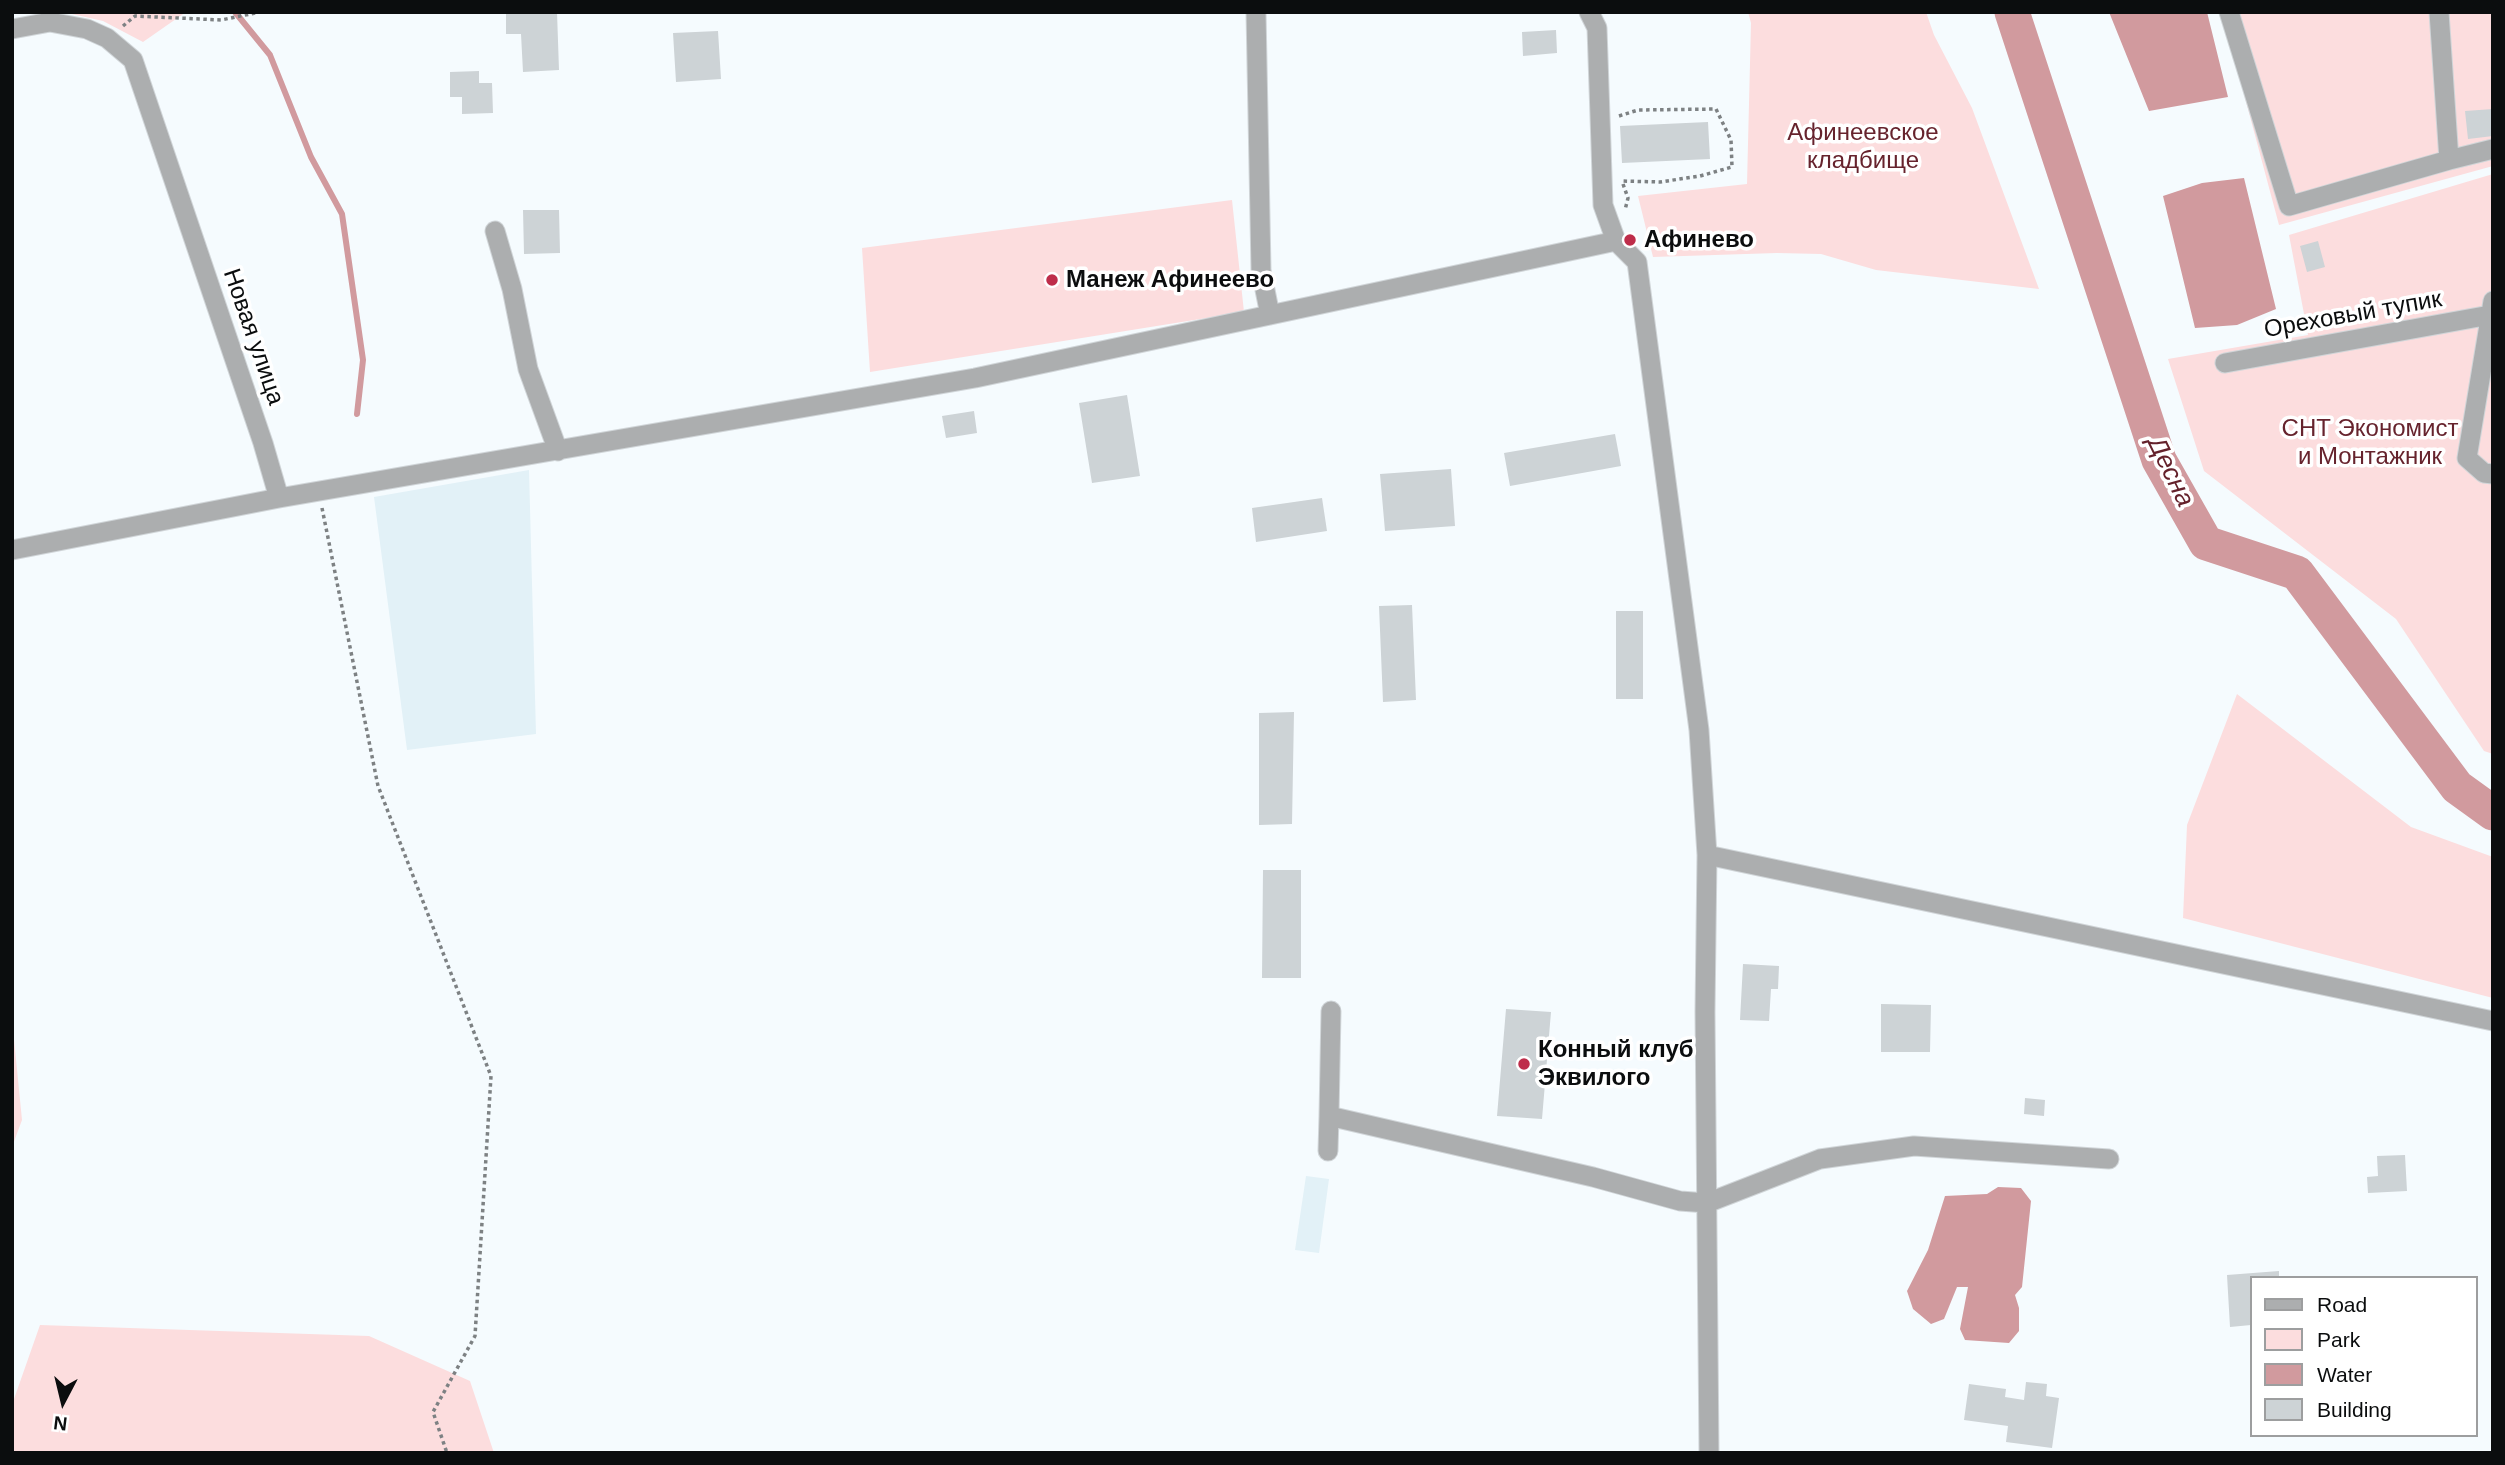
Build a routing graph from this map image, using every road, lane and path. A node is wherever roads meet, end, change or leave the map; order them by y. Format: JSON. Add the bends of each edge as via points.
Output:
{"nodes":[{"id":1,"x":260,"y":12,"type":"edge"},
{"id":2,"x":1256,"y":12,"type":"edge"},
{"id":3,"x":1589,"y":12,"type":"edge"},
{"id":4,"x":2229,"y":12,"type":"edge"},
{"id":5,"x":2439,"y":12,"type":"edge"},
{"id":6,"x":12,"y":29,"type":"edge"},
{"id":7,"x":107,"y":38,"type":"junction"},
{"id":8,"x":1614,"y":126,"type":"dead end"},
{"id":9,"x":2493,"y":149,"type":"edge"},
{"id":10,"x":2449,"y":160,"type":"junction"},
{"id":11,"x":1620,"y":175,"type":"dead end"},
{"id":12,"x":1622,"y":181,"type":"junction"},
{"id":13,"x":495,"y":230,"type":"dead end"},
{"id":14,"x":1613,"y":233,"type":"junction"},
{"id":15,"x":2492,"y":308,"type":"edge"},
{"id":16,"x":1270,"y":315,"type":"junction"},
{"id":17,"x":2225,"y":363,"type":"dead end"},
{"id":18,"x":558,"y":450,"type":"junction"},
{"id":19,"x":2493,"y":474,"type":"edge"},
{"id":20,"x":318,"y":492,"type":"junction"},
{"id":21,"x":279,"y":498,"type":"junction"},
{"id":22,"x":12,"y":550,"type":"edge"},
{"id":23,"x":1707,"y":855,"type":"junction"},
{"id":24,"x":1331,"y":1011,"type":"dead end"},
{"id":25,"x":2493,"y":1021,"type":"edge"},
{"id":26,"x":1329,"y":1116,"type":"junction"},
{"id":27,"x":1328,"y":1150,"type":"dead end"},
{"id":28,"x":2109,"y":1159,"type":"dead end"},
{"id":29,"x":1707,"y":1203,"type":"junction"},
{"id":30,"x":447,"y":1453,"type":"edge"},
{"id":31,"x":1709,"y":1453,"type":"edge"}],
"edges":[{"from":1,"to":7,"type":"path","via":[[221,20],[135,16]]},
{"from":2,"to":16,"type":"street","via":[[1261,271]]},
{"from":3,"to":14,"type":"street","via":[[1597,28],[1603,205]]},
{"from":4,"to":10,"type":"street","via":[[2289,206]]},
{"from":5,"to":10,"type":"street"},
{"from":6,"to":7,"type":"street","name":"Новая улица","via":[[50,22]]},
{"from":7,"to":21,"type":"street","name":"Новая улица","via":[[133,60]]},
{"from":8,"to":12,"type":"path","via":[[1619,116],[1638,110],[1716,109],[1731,140],[1732,166],[1660,182]]},
{"from":9,"to":10,"type":"street"},
{"from":11,"to":12,"type":"path"},
{"from":12,"to":14,"type":"path","via":[[1628,198]]},
{"from":13,"to":18,"type":"street","via":[[528,369]]},
{"from":14,"to":16,"type":"street"},
{"from":14,"to":23,"type":"street","via":[[1637,262],[1699,730]]},
{"from":15,"to":17,"type":"street","name":"Ореховый тупик"},
{"from":15,"to":19,"type":"street","via":[[2467,458],[2484,473]]},
{"from":16,"to":18,"type":"street","via":[[975,378]]},
{"from":18,"to":20,"type":"street"},
{"from":20,"to":21,"type":"street"},
{"from":20,"to":30,"type":"path","via":[[378,786],[491,1076],[475,1336],[433,1412]]},
{"from":21,"to":22,"type":"street"},
{"from":23,"to":25,"type":"street"},
{"from":23,"to":29,"type":"street"},
{"from":24,"to":26,"type":"street"},
{"from":26,"to":27,"type":"street"},
{"from":26,"to":29,"type":"street","via":[[1680,1201]]},
{"from":28,"to":29,"type":"street","via":[[1913,1146],[1821,1158]]},
{"from":29,"to":31,"type":"street"}]}
